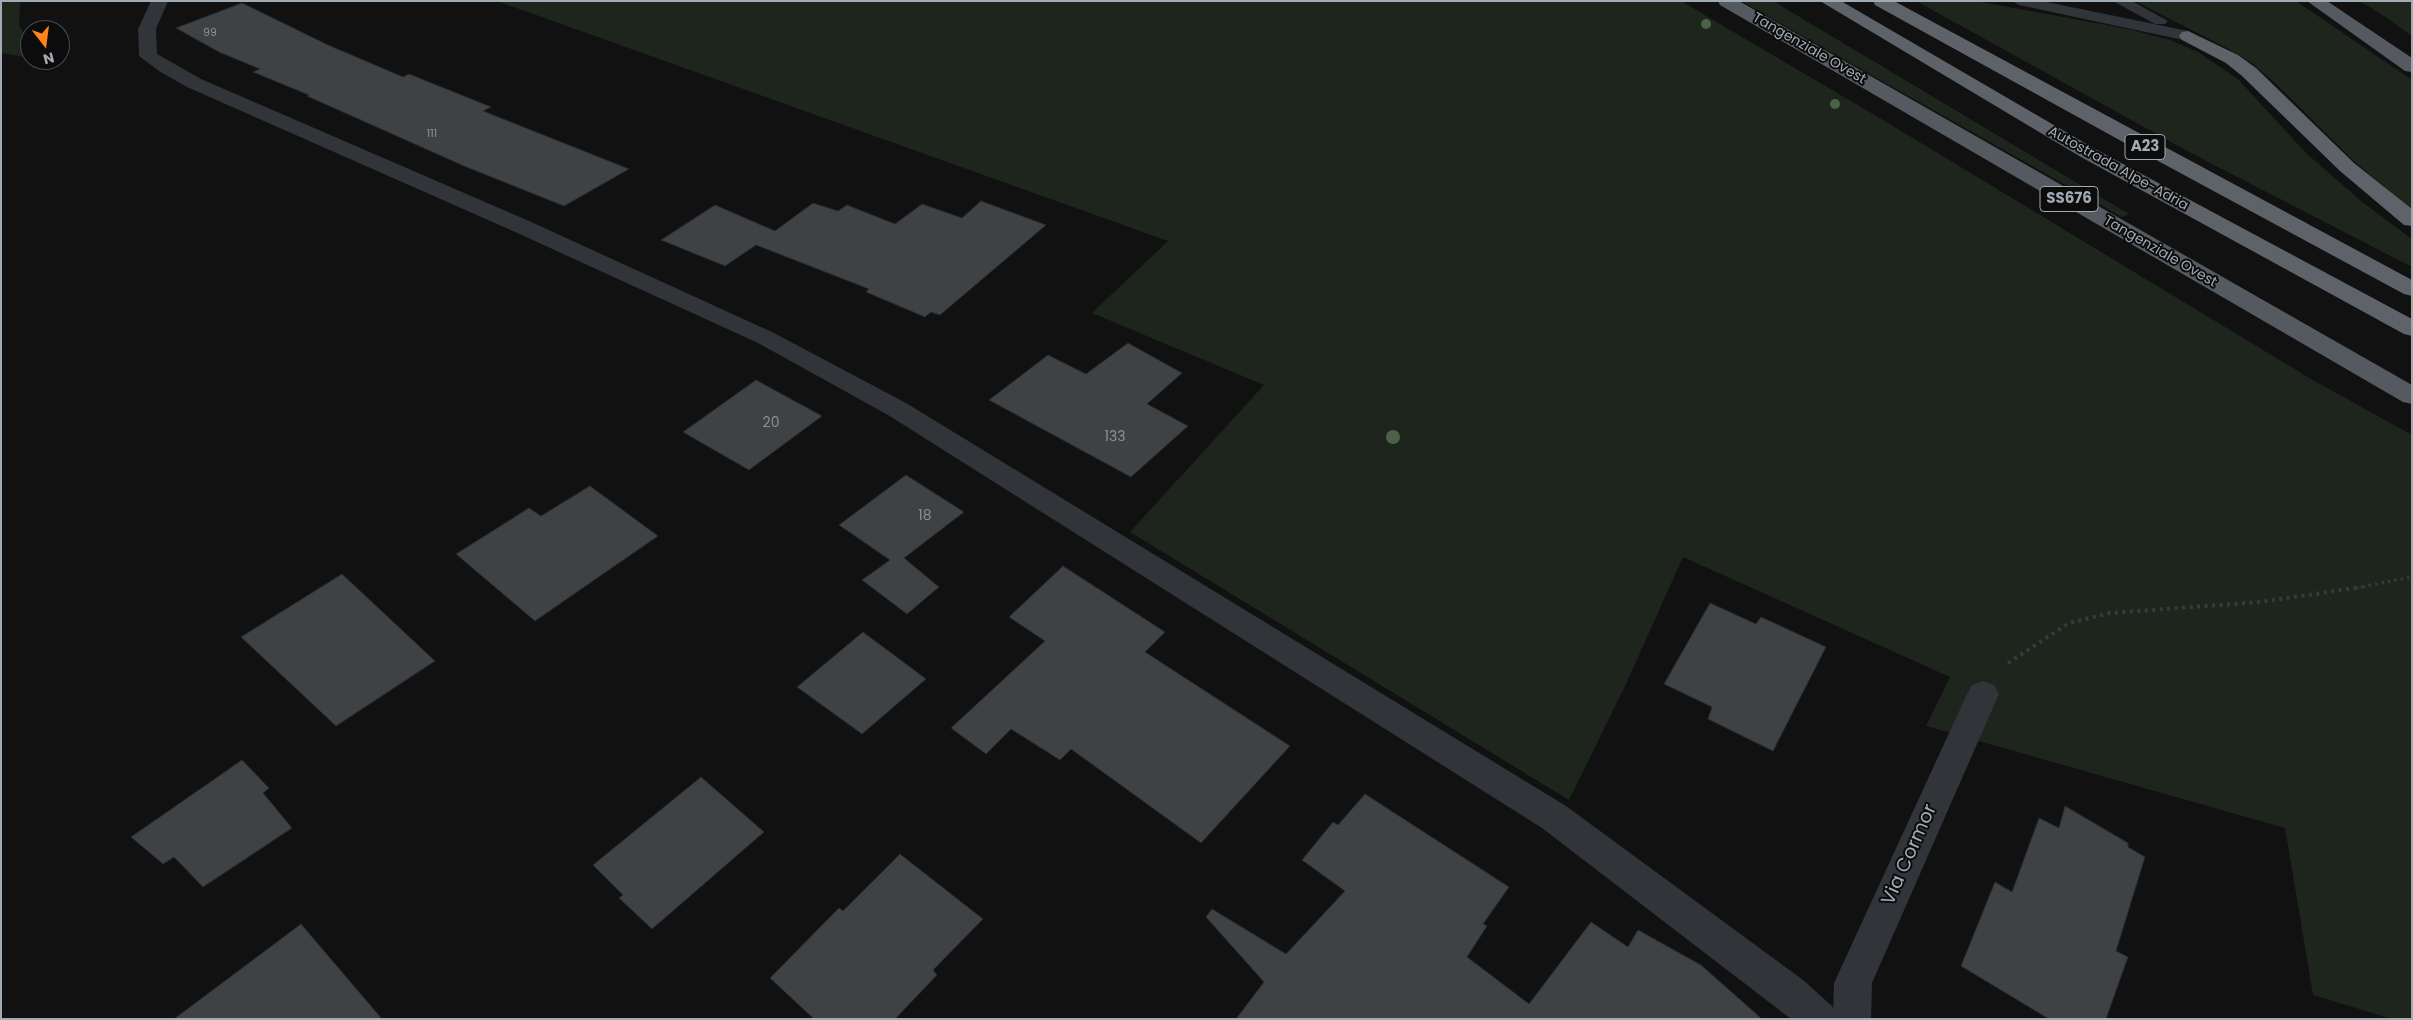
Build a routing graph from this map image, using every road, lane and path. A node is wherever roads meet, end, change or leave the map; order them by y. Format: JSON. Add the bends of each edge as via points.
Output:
{"nodes":[{"id":1,"x":160,"y":1,"type":"edge"},
{"id":2,"x":1726,"y":1,"type":"edge"},
{"id":3,"x":1828,"y":1,"type":"edge"},
{"id":4,"x":1881,"y":1,"type":"edge"},
{"id":5,"x":2019,"y":1,"type":"edge"},
{"id":6,"x":2120,"y":1,"type":"edge"},
{"id":7,"x":2315,"y":1,"type":"edge"},
{"id":8,"x":2188,"y":36,"type":"junction"},
{"id":9,"x":2412,"y":67,"type":"edge"},
{"id":10,"x":2412,"y":220,"type":"edge"},
{"id":11,"x":2412,"y":289,"type":"edge"},
{"id":12,"x":2412,"y":329,"type":"edge"},
{"id":13,"x":2412,"y":396,"type":"edge"},
{"id":14,"x":2412,"y":576,"type":"edge"},
{"id":15,"x":1983,"y":694,"type":"joint"},
{"id":16,"x":1818,"y":1019,"type":"edge"},
{"id":17,"x":1852,"y":1019,"type":"edge"}],
"edges":[{"from":1,"to":16,"type":"street","via":[[147,29],[148,56],[194,83],[521,226],[766,338],[897,409],[1554,817],[1790,993]]},
{"from":2,"to":13,"type":"highway","name":"Tangenziale Ovest","number":"SS676"},
{"from":3,"to":12,"type":"highway","name":"Autostrada Alpe-Adria","number":"A23","via":[[2088,154]]},
{"from":4,"to":11,"type":"highway","name":"Autostrada Alpe-Adria","number":"A23"},
{"from":5,"to":8,"type":"lane"},
{"from":6,"to":8,"type":"lane"},
{"from":7,"to":9,"type":"highway"},
{"from":8,"to":10,"type":"highway","via":[[2232,59],[2249,72],[2347,167]]},
{"from":14,"to":15,"type":"path","via":[[2343,591],[2260,602],[2110,613],[2069,623],[2004,666]]},
{"from":15,"to":17,"type":"street","name":"Via Cormor","via":[[1853,983]]}]}
